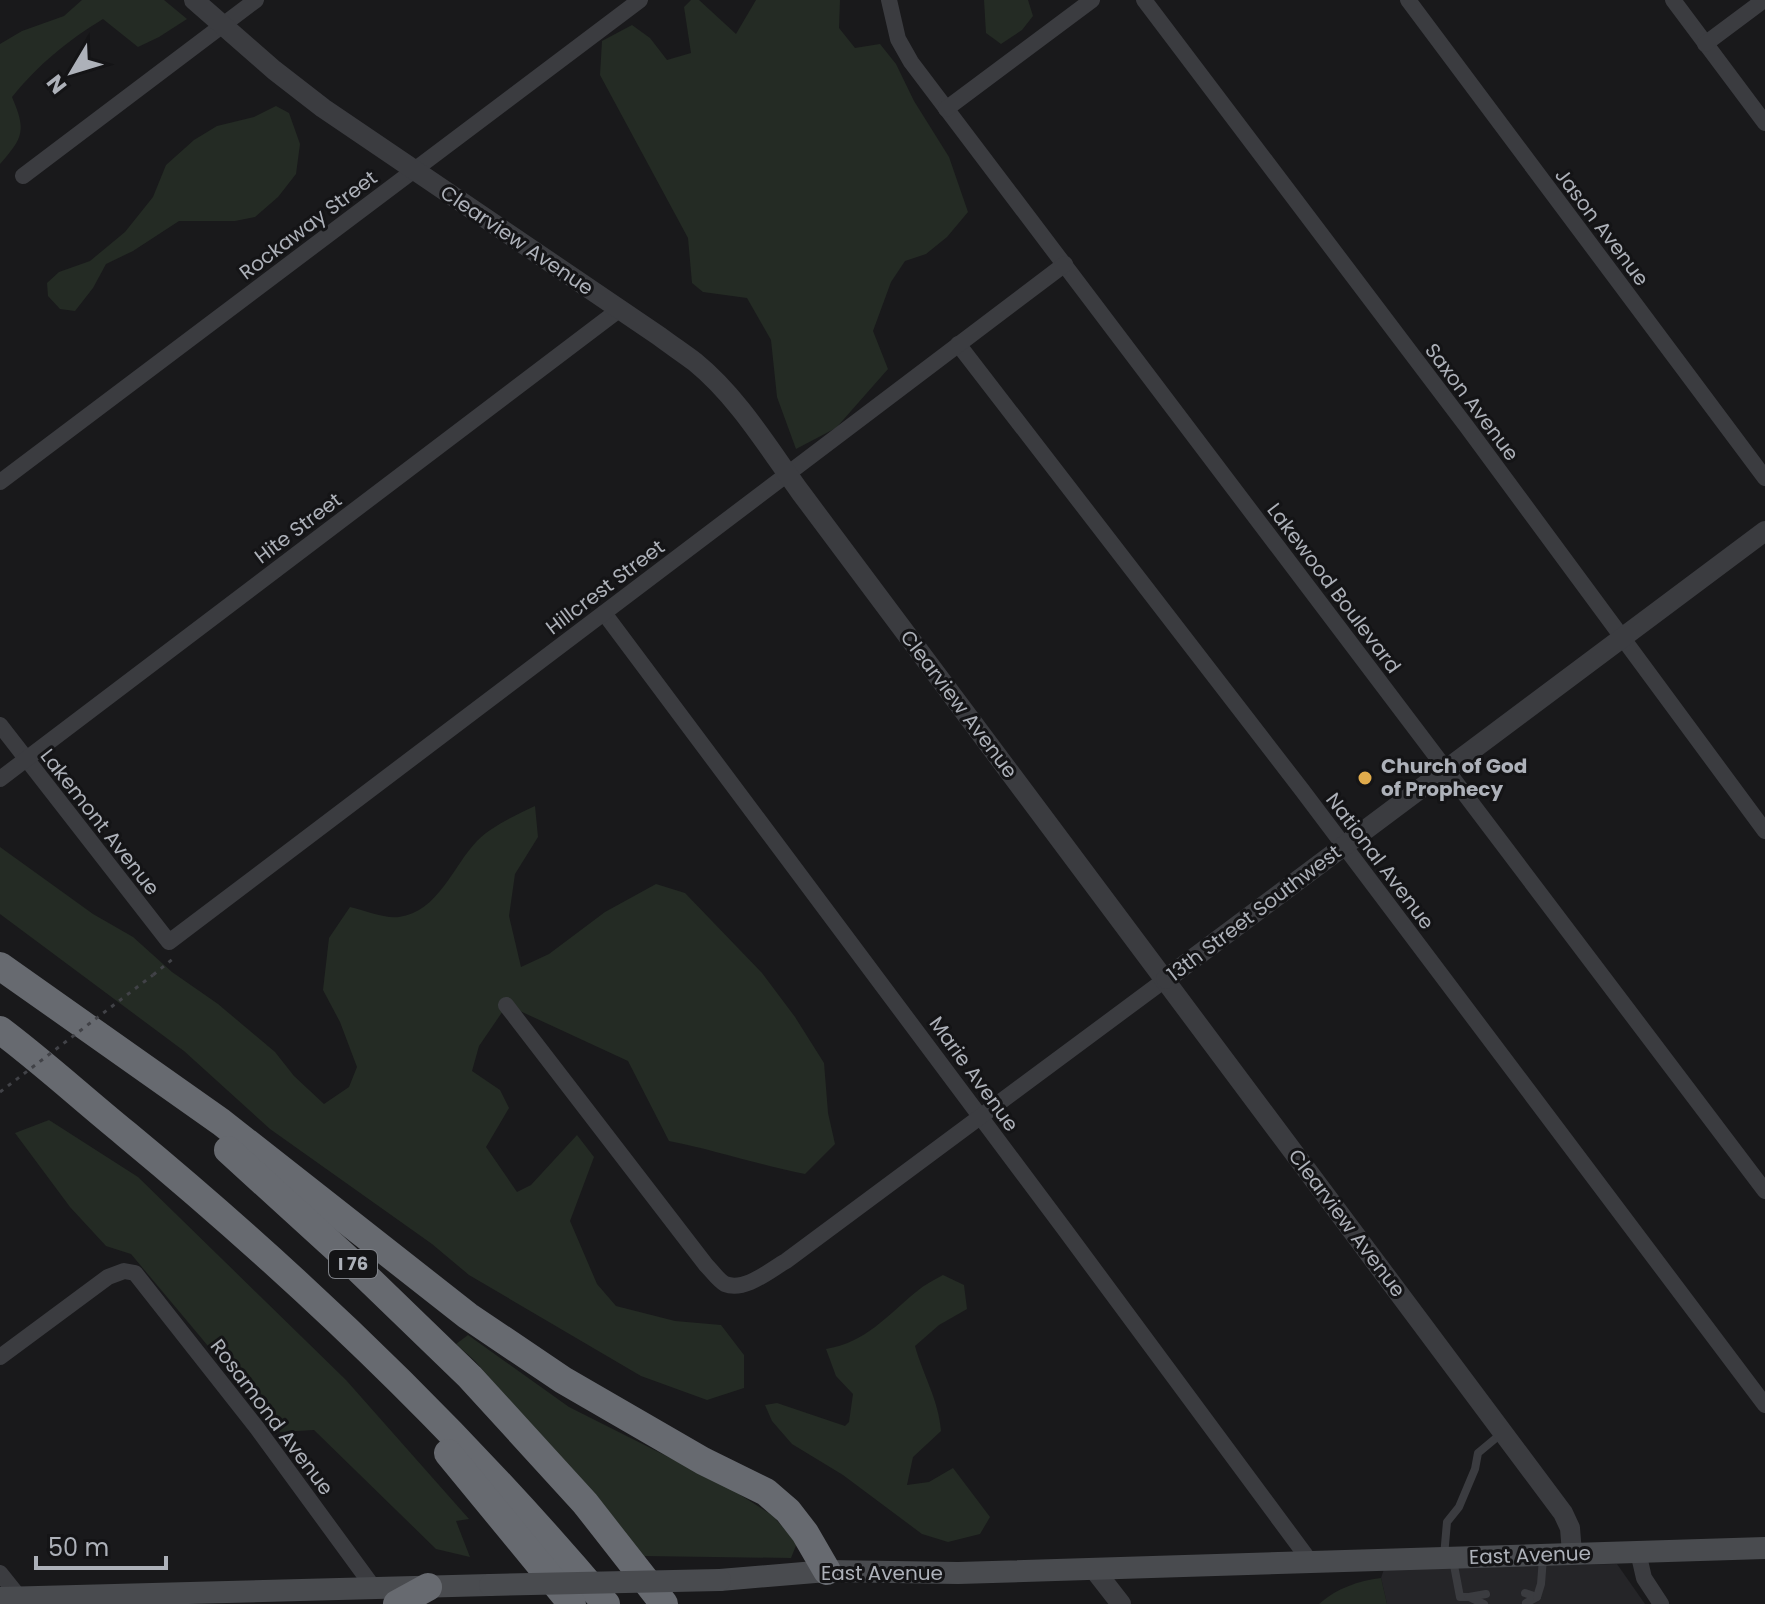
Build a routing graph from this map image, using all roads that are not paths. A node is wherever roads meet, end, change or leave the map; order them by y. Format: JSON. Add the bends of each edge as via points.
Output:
{"nodes":[{"id":1,"x":194,"y":0,"type":"edge"},
{"id":2,"x":256,"y":0,"type":"edge"},
{"id":3,"x":640,"y":0,"type":"edge"},
{"id":4,"x":889,"y":0,"type":"edge"},
{"id":5,"x":1092,"y":0,"type":"edge"},
{"id":6,"x":1144,"y":0,"type":"edge"},
{"id":7,"x":1408,"y":0,"type":"edge"},
{"id":8,"x":1673,"y":0,"type":"edge"},
{"id":9,"x":1764,"y":0,"type":"edge"},
{"id":10,"x":223,"y":25,"type":"junction"},
{"id":11,"x":1705,"y":44,"type":"junction"},
{"id":12,"x":946,"y":109,"type":"junction"},
{"id":13,"x":1765,"y":123,"type":"edge"},
{"id":14,"x":415,"y":171,"type":"junction"},
{"id":15,"x":23,"y":176,"type":"dead end"},
{"id":16,"x":1065,"y":264,"type":"junction"},
{"id":17,"x":620,"y":309,"type":"junction"},
{"id":18,"x":958,"y":344,"type":"junction"},
{"id":19,"x":787,"y":474,"type":"junction"},
{"id":20,"x":1765,"y":478,"type":"edge"},
{"id":21,"x":0,"y":482,"type":"edge"},
{"id":22,"x":1765,"y":531,"type":"edge"},
{"id":23,"x":604,"y":613,"type":"junction"},
{"id":24,"x":1621,"y":639,"type":"junction"},
{"id":25,"x":0,"y":725,"type":"edge"},
{"id":26,"x":26,"y":759,"type":"junction"},
{"id":27,"x":1446,"y":769,"type":"junction"},
{"id":28,"x":0,"y":779,"type":"edge"},
{"id":29,"x":1765,"y":831,"type":"edge"},
{"id":30,"x":1343,"y":846,"type":"junction"},
{"id":31,"x":169,"y":942,"type":"joint"},
{"id":32,"x":0,"y":966,"type":"edge"},
{"id":33,"x":1166,"y":979,"type":"junction"},
{"id":34,"x":506,"y":1005,"type":"dead end"},
{"id":35,"x":0,"y":1030,"type":"edge"},
{"id":36,"x":981,"y":1118,"type":"junction"},
{"id":37,"x":1765,"y":1191,"type":"edge"},
{"id":38,"x":331,"y":1314,"type":"junction"},
{"id":39,"x":0,"y":1357,"type":"edge"},
{"id":40,"x":1765,"y":1405,"type":"edge"},
{"id":41,"x":1503,"y":1432,"type":"junction"},
{"id":42,"x":1765,"y":1548,"type":"edge"},
{"id":43,"x":1638,"y":1552,"type":"junction"},
{"id":44,"x":1572,"y":1553,"type":"junction"},
{"id":45,"x":1543,"y":1554,"type":"junction"},
{"id":46,"x":1448,"y":1557,"type":"junction"},
{"id":47,"x":1310,"y":1561,"type":"junction"},
{"id":48,"x":1093,"y":1568,"type":"junction"},
{"id":49,"x":827,"y":1571,"type":"junction"},
{"id":50,"x":0,"y":1573,"type":"edge"},
{"id":51,"x":428,"y":1587,"type":"joint"},
{"id":52,"x":1525,"y":1593,"type":"dead end"},
{"id":53,"x":1486,"y":1594,"type":"dead end"},
{"id":54,"x":385,"y":1596,"type":"edge"},
{"id":55,"x":1537,"y":1597,"type":"junction"},
{"id":56,"x":15,"y":1600,"type":"edge"},
{"id":57,"x":1463,"y":1600,"type":"edge"},
{"id":58,"x":1526,"y":1603,"type":"edge"},
{"id":59,"x":572,"y":1604,"type":"edge"},
{"id":60,"x":606,"y":1604,"type":"edge"},
{"id":61,"x":664,"y":1604,"type":"edge"},
{"id":62,"x":1121,"y":1604,"type":"edge"},
{"id":63,"x":1484,"y":1604,"type":"edge"},
{"id":64,"x":1661,"y":1604,"type":"edge"}],
"edges":[{"from":1,"to":10,"type":"street","name":"Clearview Avenue"},
{"from":2,"to":10,"type":"street"},
{"from":3,"to":14,"type":"street","name":"Rockaway Street"},
{"from":4,"to":12,"type":"street","name":"Lakewood Boulevard","via":[[898,39]]},
{"from":5,"to":12,"type":"street"},
{"from":6,"to":24,"type":"street","name":"Saxon Avenue"},
{"from":7,"to":20,"type":"street","name":"Jason Avenue"},
{"from":8,"to":11,"type":"street"},
{"from":9,"to":11,"type":"street"},
{"from":10,"to":14,"type":"street","name":"Clearview Avenue","via":[[323,108]]},
{"from":10,"to":15,"type":"street"},
{"from":11,"to":13,"type":"street"},
{"from":12,"to":16,"type":"street","name":"Lakewood Boulevard"},
{"from":14,"to":17,"type":"street","name":"Clearview Avenue"},
{"from":14,"to":21,"type":"street","name":"Rockaway Street"},
{"from":16,"to":18,"type":"street","name":"Hillcrest Street"},
{"from":16,"to":27,"type":"street","name":"Lakewood Boulevard"},
{"from":17,"to":19,"type":"street","name":"Clearview Avenue","via":[[697,364]]},
{"from":17,"to":26,"type":"street","name":"Hite Street"},
{"from":18,"to":19,"type":"street","name":"Hillcrest Street"},
{"from":18,"to":30,"type":"street","name":"National Avenue"},
{"from":19,"to":23,"type":"street","name":"Hillcrest Street"},
{"from":19,"to":33,"type":"street","name":"Clearview Avenue"},
{"from":22,"to":24,"type":"street","name":"13th Street Southwest"},
{"from":23,"to":31,"type":"street","name":"Hillcrest Street"},
{"from":23,"to":36,"type":"street","name":"Marie Avenue"},
{"from":24,"to":27,"type":"street","name":"13th Street Southwest"},
{"from":24,"to":29,"type":"street","name":"Saxon Avenue"},
{"from":25,"to":26,"type":"street","name":"Lakemont Avenue"},
{"from":26,"to":28,"type":"street","name":"Hite Street"},
{"from":26,"to":31,"type":"street","name":"Lakemont Avenue"},
{"from":27,"to":30,"type":"street","name":"13th Street Southwest"},
{"from":27,"to":37,"type":"street","name":"Lakewood Boulevard"},
{"from":30,"to":33,"type":"street","name":"13th Street Southwest"},
{"from":30,"to":40,"type":"street","name":"National Avenue"},
{"from":32,"to":49,"type":"highway","via":[[221,1122],[468,1316],[563,1380],[766,1492],[805,1533]]},
{"from":32,"to":61,"type":"highway","number":"I 76","via":[[177,1105],[351,1262],[470,1377],[575,1492]]},
{"from":33,"to":36,"type":"street","name":"13th Street Southwest"},
{"from":33,"to":41,"type":"street","name":"Clearview Avenue"},
{"from":34,"to":36,"type":"street","name":"13th Street Southwest","via":[[706,1265],[721,1281],[737,1286],[786,1261]]},
{"from":35,"to":38,"type":"highway","number":"I 76","via":[[185,1183]]},
{"from":36,"to":47,"type":"street","name":"Marie Avenue"},
{"from":38,"to":59,"type":"highway"},
{"from":38,"to":60,"type":"highway","number":"I 76","via":[[458,1438]]},
{"from":39,"to":54,"type":"street","name":"Rosamond Avenue","via":[[108,1277],[118,1271],[135,1273]]},
{"from":41,"to":44,"type":"street","name":"Clearview Avenue","via":[[1567,1520]]},
{"from":41,"to":46,"type":"lane","via":[[1478,1453],[1459,1507],[1447,1522]]},
{"from":42,"to":43,"type":"main road","name":"East Avenue"},
{"from":43,"to":44,"type":"main road","name":"East Avenue"},
{"from":43,"to":64,"type":"street","via":[[1644,1578]]},
{"from":44,"to":45,"type":"main road","name":"East Avenue"},
{"from":45,"to":46,"type":"main road","name":"East Avenue"},
{"from":45,"to":55,"type":"lane"},
{"from":46,"to":47,"type":"main road","name":"East Avenue"},
{"from":46,"to":57,"type":"lane"},
{"from":47,"to":48,"type":"main road","name":"East Avenue"},
{"from":48,"to":49,"type":"main road","name":"East Avenue"},
{"from":48,"to":62,"type":"street"},
{"from":49,"to":51,"type":"main road","name":"East Avenue","bridge":true,"via":[[720,1580]]},
{"from":50,"to":56,"type":"street"},
{"from":51,"to":54,"type":"highway"},
{"from":52,"to":55,"type":"lane"},
{"from":53,"to":57,"type":"lane"},
{"from":54,"to":56,"type":"main road"},
{"from":55,"to":58,"type":"lane"},
{"from":57,"to":63,"type":"lane"}]}
